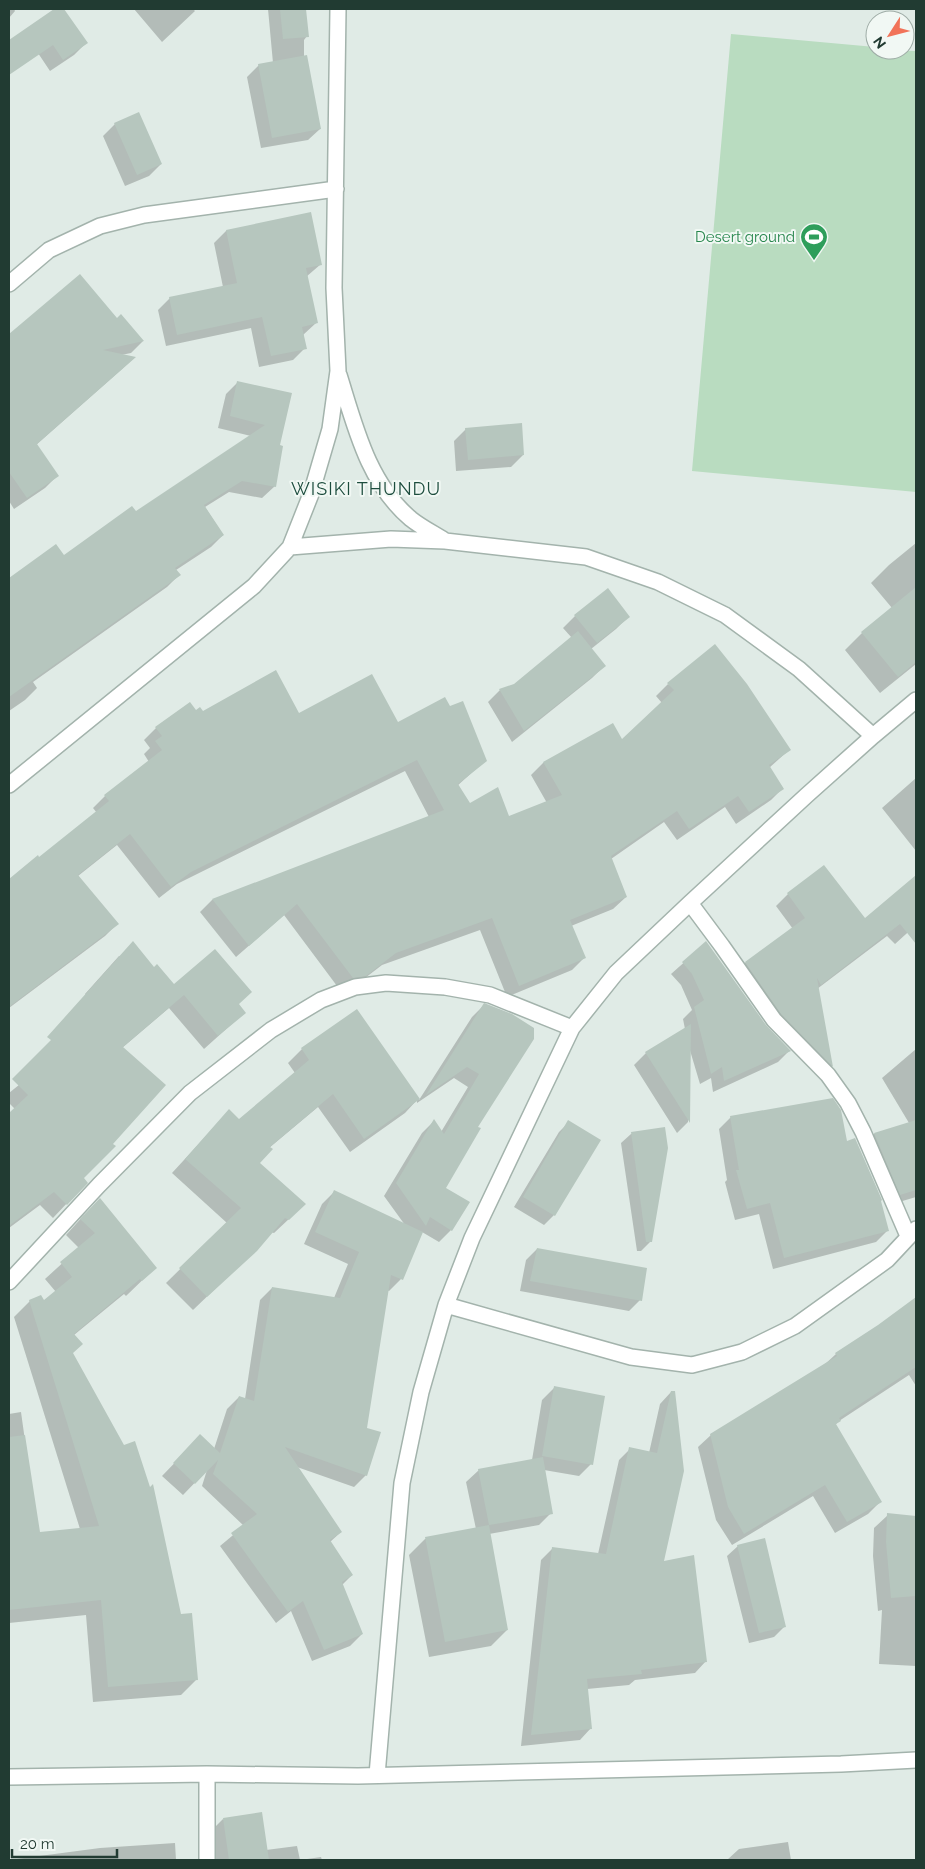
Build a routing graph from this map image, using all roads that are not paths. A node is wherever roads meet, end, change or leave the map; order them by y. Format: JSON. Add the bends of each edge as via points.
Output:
{"nodes":[{"id":1,"x":338,"y":9,"type":"edge"},
{"id":2,"x":336,"y":189,"type":"junction"},
{"id":3,"x":9,"y":284,"type":"edge"},
{"id":4,"x":338,"y":371,"type":"junction"},
{"id":5,"x":445,"y":541,"type":"junction"},
{"id":6,"x":290,"y":548,"type":"junction"},
{"id":7,"x":916,"y":700,"type":"edge"},
{"id":8,"x":873,"y":736,"type":"junction"},
{"id":9,"x":9,"y":785,"type":"edge"},
{"id":10,"x":690,"y":903,"type":"junction"},
{"id":11,"x":572,"y":1028,"type":"junction"},
{"id":12,"x":912,"y":1233,"type":"edge"},
{"id":13,"x":9,"y":1282,"type":"edge"},
{"id":14,"x":446,"y":1305,"type":"junction"},
{"id":15,"x":916,"y":1760,"type":"edge"},
{"id":16,"x":207,"y":1774,"type":"junction"},
{"id":17,"x":377,"y":1775,"type":"junction"},
{"id":18,"x":9,"y":1777,"type":"edge"},
{"id":19,"x":207,"y":1860,"type":"edge"}],
"edges":[{"from":1,"to":2,"type":"street"},
{"from":2,"to":3,"type":"street","via":[[144,214],[100,226],[49,250]]},
{"from":2,"to":4,"type":"street","via":[[334,288]]},
{"from":4,"to":5,"type":"street","via":[[360,444],[378,478],[394,503],[412,520]]},
{"from":4,"to":6,"type":"street","via":[[330,428],[311,494]]},
{"from":5,"to":6,"type":"street","via":[[391,539]]},
{"from":5,"to":8,"type":"street","via":[[586,558],[658,582],[725,615],[799,669]]},
{"from":6,"to":9,"type":"street","via":[[254,586]]},
{"from":7,"to":8,"type":"street"},
{"from":8,"to":10,"type":"street"},
{"from":10,"to":11,"type":"street","via":[[616,973]]},
{"from":10,"to":12,"type":"street","via":[[774,1020],[828,1075],[848,1103]]},
{"from":11,"to":13,"type":"street","via":[[490,995],[445,987],[386,983],[355,987],[320,1000],[271,1030],[190,1093]]},
{"from":11,"to":14,"type":"street","via":[[472,1238]]},
{"from":12,"to":14,"type":"street","via":[[887,1260],[795,1326],[742,1352],[692,1365],[631,1357]]},
{"from":14,"to":17,"type":"street","via":[[421,1392],[402,1483]]},
{"from":15,"to":17,"type":"street"},
{"from":16,"to":17,"type":"street"},
{"from":16,"to":18,"type":"street"},
{"from":16,"to":19,"type":"street"}]}
